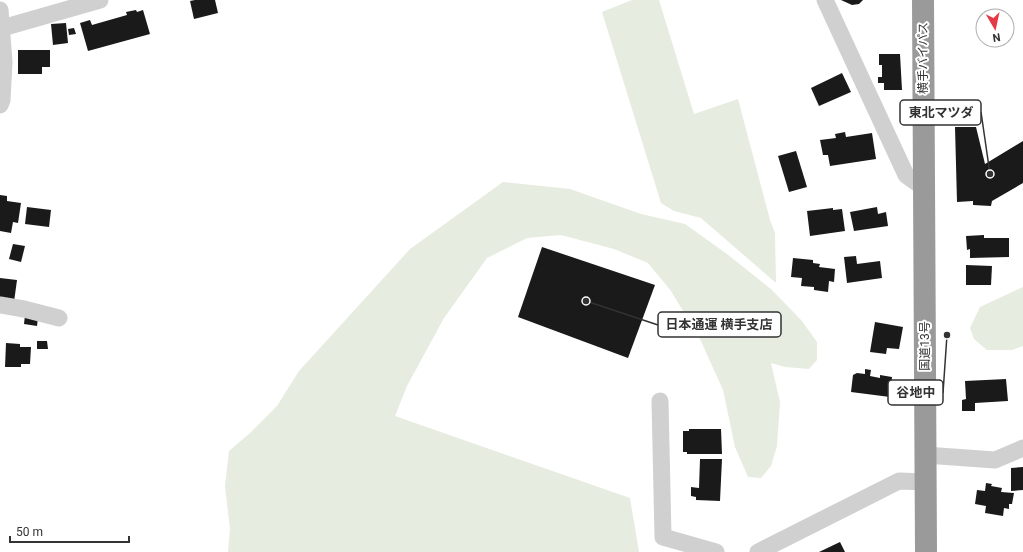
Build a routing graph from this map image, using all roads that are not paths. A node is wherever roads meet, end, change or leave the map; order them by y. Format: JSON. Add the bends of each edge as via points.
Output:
{"nodes":[{"id":1,"x":100,"y":0,"type":"edge"},
{"id":2,"x":825,"y":0,"type":"edge"},
{"id":3,"x":923,"y":0,"type":"edge"},
{"id":4,"x":0,"y":10,"type":"edge"},
{"id":5,"x":2,"y":28,"type":"junction"},
{"id":6,"x":0,"y":105,"type":"edge"},
{"id":7,"x":924,"y":188,"type":"junction"},
{"id":8,"x":0,"y":305,"type":"edge"},
{"id":9,"x":59,"y":318,"type":"dead end"},
{"id":10,"x":660,"y":401,"type":"dead end"},
{"id":11,"x":1023,"y":448,"type":"edge"},
{"id":12,"x":925,"y":455,"type":"junction"},
{"id":13,"x":925,"y":482,"type":"junction"},
{"id":14,"x":716,"y":552,"type":"edge"},
{"id":15,"x":758,"y":552,"type":"edge"},
{"id":16,"x":926,"y":552,"type":"edge"}],
"edges":[{"from":1,"to":5,"type":"street"},
{"from":2,"to":7,"type":"street","via":[[906,175]]},
{"from":3,"to":7,"type":"highway","name":"横手バイパス"},
{"from":4,"to":5,"type":"street"},
{"from":5,"to":6,"type":"street","via":[[4,62]]},
{"from":7,"to":12,"type":"highway","name":"国道13号"},
{"from":8,"to":9,"type":"street"},
{"from":10,"to":14,"type":"street","via":[[663,536]]},
{"from":11,"to":12,"type":"street","via":[[994,460]]},
{"from":12,"to":13,"type":"highway","name":"国道13号"},
{"from":13,"to":15,"type":"street","via":[[898,481]]},
{"from":13,"to":16,"type":"highway","name":"国道13号"}]}
